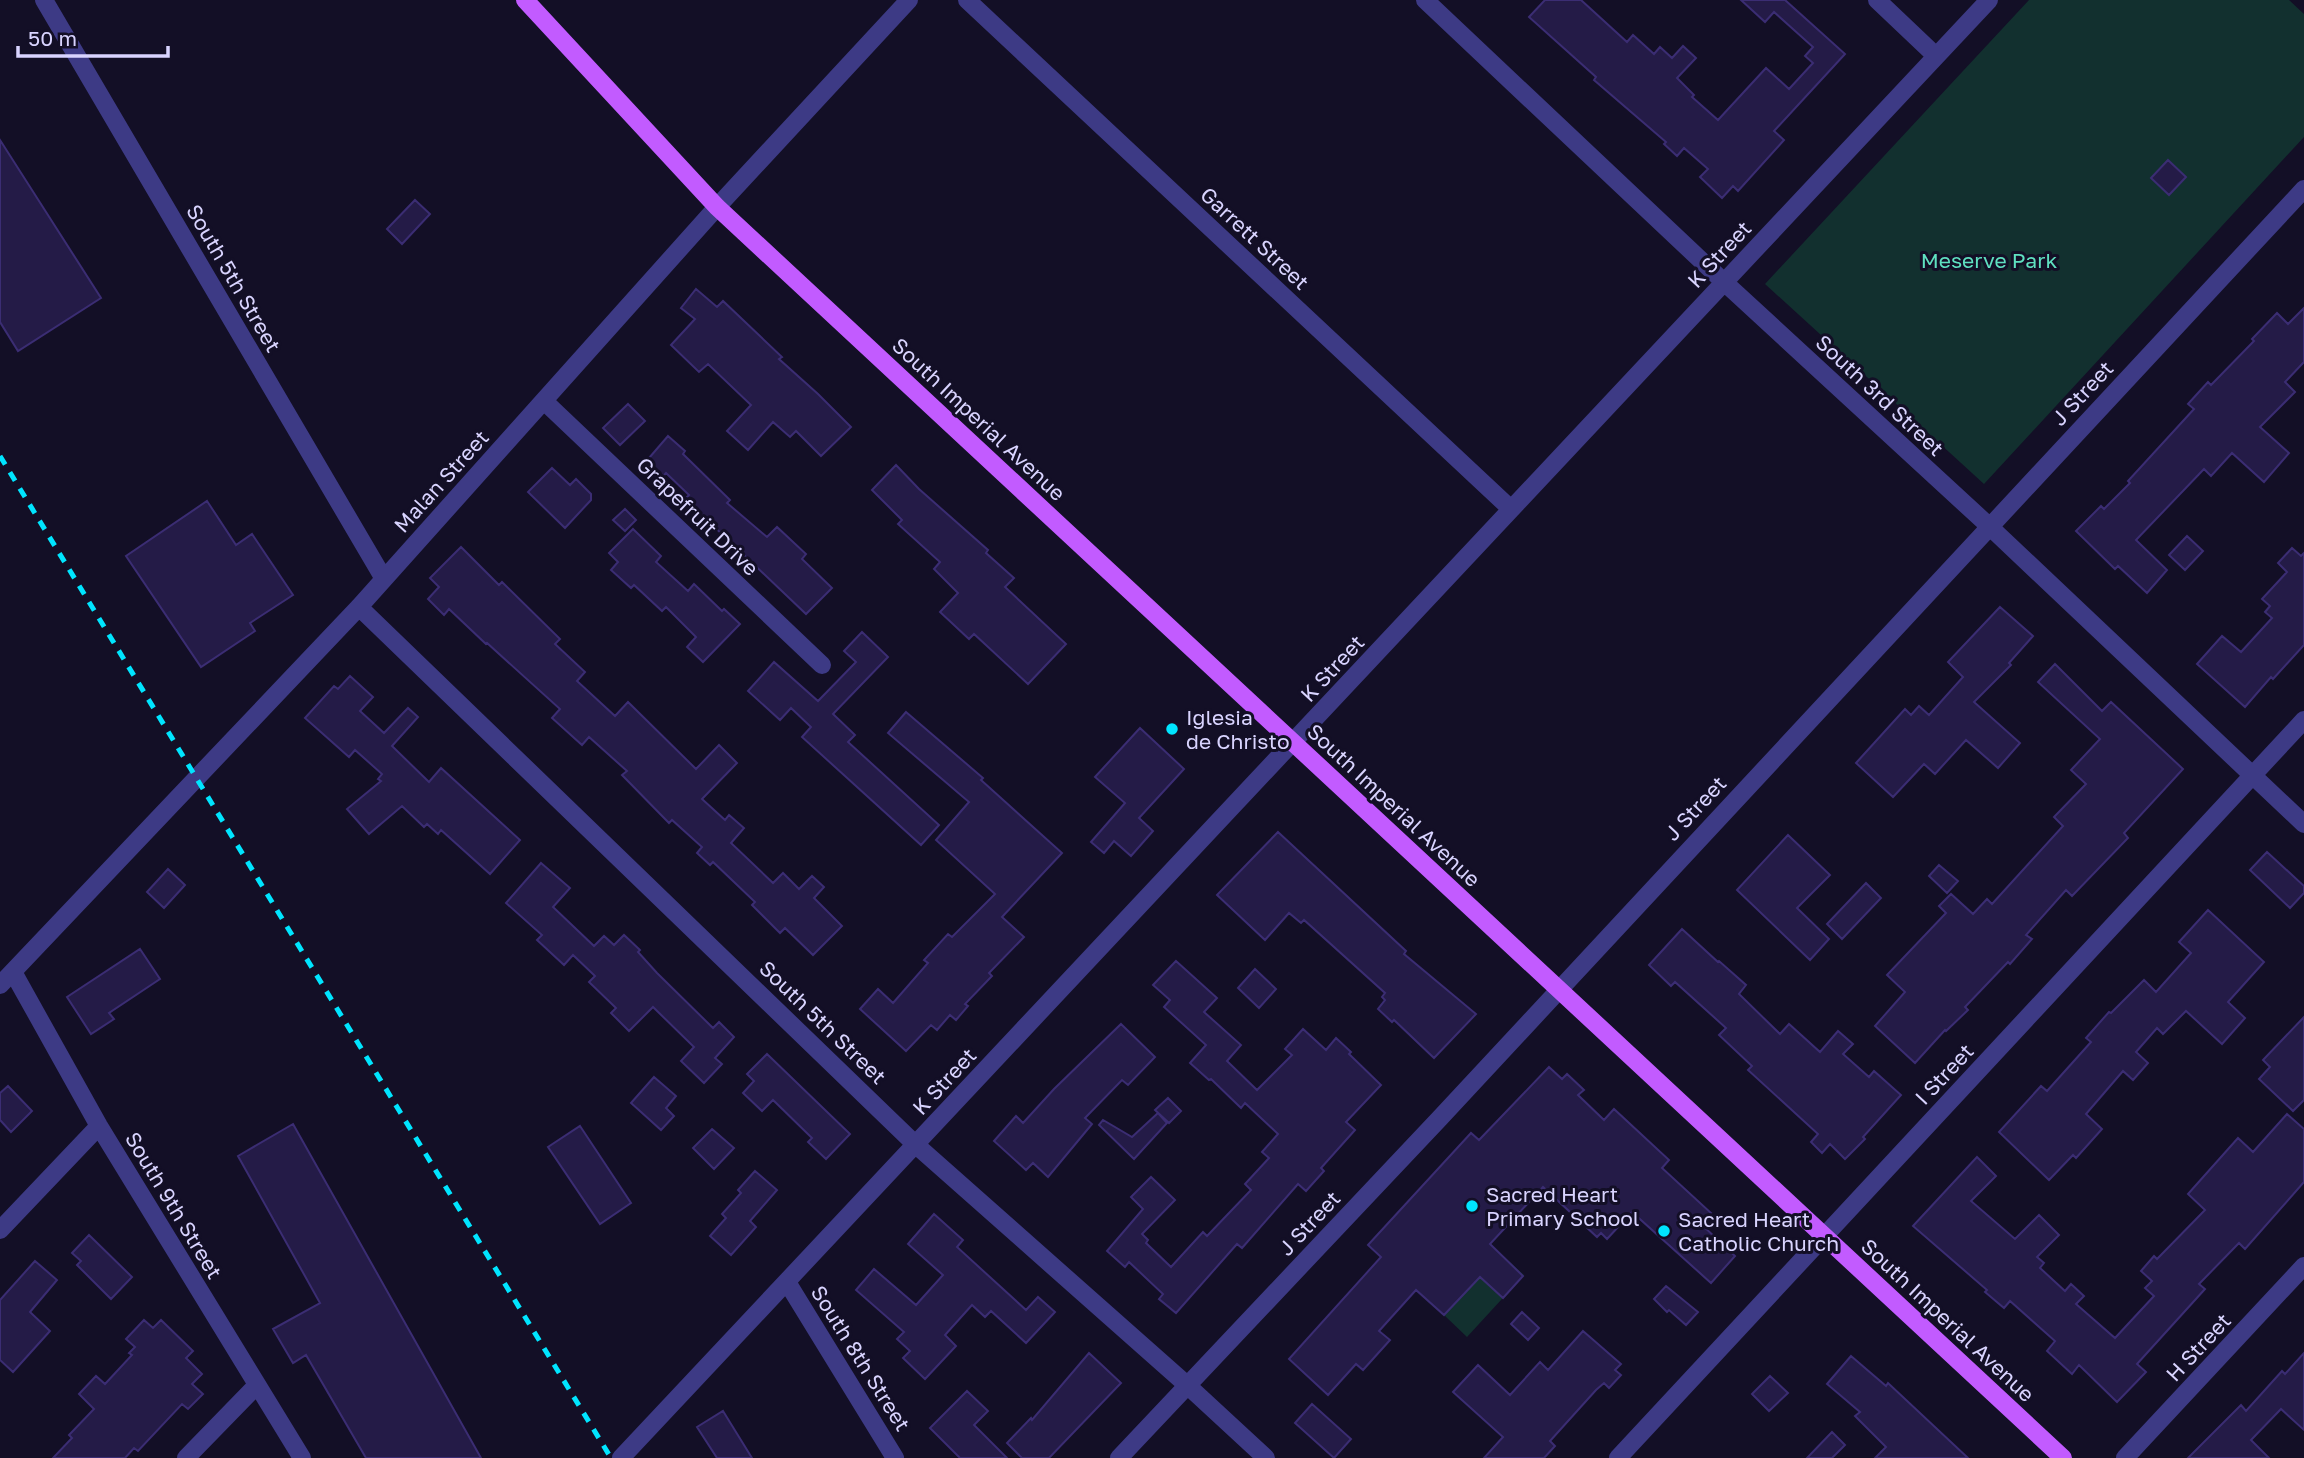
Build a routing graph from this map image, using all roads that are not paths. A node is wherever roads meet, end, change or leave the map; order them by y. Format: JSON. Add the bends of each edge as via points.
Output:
{"nodes":[{"id":1,"x":44,"y":0,"type":"edge"},
{"id":2,"x":525,"y":0,"type":"edge"},
{"id":3,"x":909,"y":0,"type":"edge"},
{"id":4,"x":967,"y":0,"type":"edge"},
{"id":5,"x":1425,"y":0,"type":"edge"},
{"id":6,"x":1877,"y":0,"type":"edge"},
{"id":7,"x":1989,"y":0,"type":"edge"},
{"id":8,"x":1936,"y":56,"type":"junction"},
{"id":9,"x":2304,"y":189,"type":"edge"},
{"id":10,"x":718,"y":207,"type":"junction"},
{"id":11,"x":1724,"y":282,"type":"junction"},
{"id":12,"x":544,"y":401,"type":"junction"},
{"id":13,"x":1511,"y":509,"type":"junction"},
{"id":14,"x":1989,"y":526,"type":"junction"},
{"id":15,"x":384,"y":579,"type":"junction"},
{"id":16,"x":359,"y":607,"type":"junction"},
{"id":17,"x":822,"y":665,"type":"dead end"},
{"id":18,"x":2304,"y":720,"type":"edge"},
{"id":19,"x":1293,"y":742,"type":"junction"},
{"id":20,"x":2252,"y":776,"type":"junction"},
{"id":21,"x":2304,"y":824,"type":"edge"},
{"id":22,"x":6,"y":978,"type":"edge"},
{"id":23,"x":1558,"y":989,"type":"junction"},
{"id":24,"x":99,"y":1126,"type":"junction"},
{"id":25,"x":916,"y":1145,"type":"junction"},
{"id":26,"x":0,"y":1230,"type":"edge"},
{"id":27,"x":1824,"y":1236,"type":"junction"},
{"id":28,"x":2304,"y":1266,"type":"edge"},
{"id":29,"x":787,"y":1282,"type":"junction"},
{"id":30,"x":257,"y":1385,"type":"junction"},
{"id":31,"x":1187,"y":1385,"type":"junction"},
{"id":32,"x":186,"y":1458,"type":"edge"},
{"id":33,"x":302,"y":1458,"type":"edge"},
{"id":34,"x":621,"y":1458,"type":"edge"},
{"id":35,"x":895,"y":1458,"type":"edge"},
{"id":36,"x":1119,"y":1458,"type":"edge"},
{"id":37,"x":1266,"y":1458,"type":"edge"},
{"id":38,"x":1618,"y":1458,"type":"edge"},
{"id":39,"x":2063,"y":1458,"type":"edge"},
{"id":40,"x":2124,"y":1458,"type":"edge"}],
"edges":[{"from":1,"to":15,"type":"street","name":"South 5th Street"},
{"from":2,"to":10,"type":"main road","name":"South Imperial Avenue"},
{"from":3,"to":10,"type":"street","name":"Malan Street"},
{"from":4,"to":13,"type":"street","name":"Garrett Street"},
{"from":5,"to":11,"type":"street","name":"South 3rd Street"},
{"from":6,"to":8,"type":"street"},
{"from":7,"to":8,"type":"street","name":"K Street"},
{"from":8,"to":11,"type":"street","name":"K Street"},
{"from":9,"to":14,"type":"street","name":"J Street"},
{"from":10,"to":12,"type":"street","name":"Malan Street"},
{"from":10,"to":19,"type":"main road","name":"South Imperial Avenue"},
{"from":11,"to":13,"type":"street","name":"K Street"},
{"from":11,"to":14,"type":"street","name":"South 3rd Street"},
{"from":12,"to":15,"type":"street","name":"Malan Street"},
{"from":12,"to":17,"type":"street","name":"Grapefruit Drive"},
{"from":13,"to":19,"type":"street","name":"K Street"},
{"from":14,"to":20,"type":"street","name":"South 3rd Street"},
{"from":14,"to":23,"type":"street","name":"J Street"},
{"from":15,"to":16,"type":"street","name":"Malan Street"},
{"from":16,"to":22,"type":"street","name":"Malan Street"},
{"from":16,"to":25,"type":"street","name":"South 5th Street"},
{"from":18,"to":20,"type":"street","name":"I Street"},
{"from":19,"to":23,"type":"main road","name":"South Imperial Avenue"},
{"from":19,"to":25,"type":"street","name":"K Street"},
{"from":20,"to":21,"type":"street","name":"South 3rd Street"},
{"from":20,"to":27,"type":"street","name":"I Street"},
{"from":22,"to":24,"type":"street","name":"South 9th Street"},
{"from":23,"to":27,"type":"main road","name":"South Imperial Avenue"},
{"from":23,"to":31,"type":"street","name":"J Street"},
{"from":24,"to":26,"type":"street"},
{"from":24,"to":30,"type":"street","name":"South 9th Street"},
{"from":25,"to":29,"type":"street","name":"K Street"},
{"from":25,"to":31,"type":"street","name":"South 5th Street"},
{"from":27,"to":38,"type":"street","name":"I Street"},
{"from":27,"to":39,"type":"main road","name":"South Imperial Avenue"},
{"from":28,"to":40,"type":"street","name":"H Street"},
{"from":29,"to":34,"type":"street","name":"K Street"},
{"from":29,"to":35,"type":"street","name":"South 8th Street"},
{"from":30,"to":32,"type":"street"},
{"from":30,"to":33,"type":"street","name":"South 9th Street"},
{"from":31,"to":36,"type":"street","name":"J Street"},
{"from":31,"to":37,"type":"street","name":"South 5th Street"}]}
